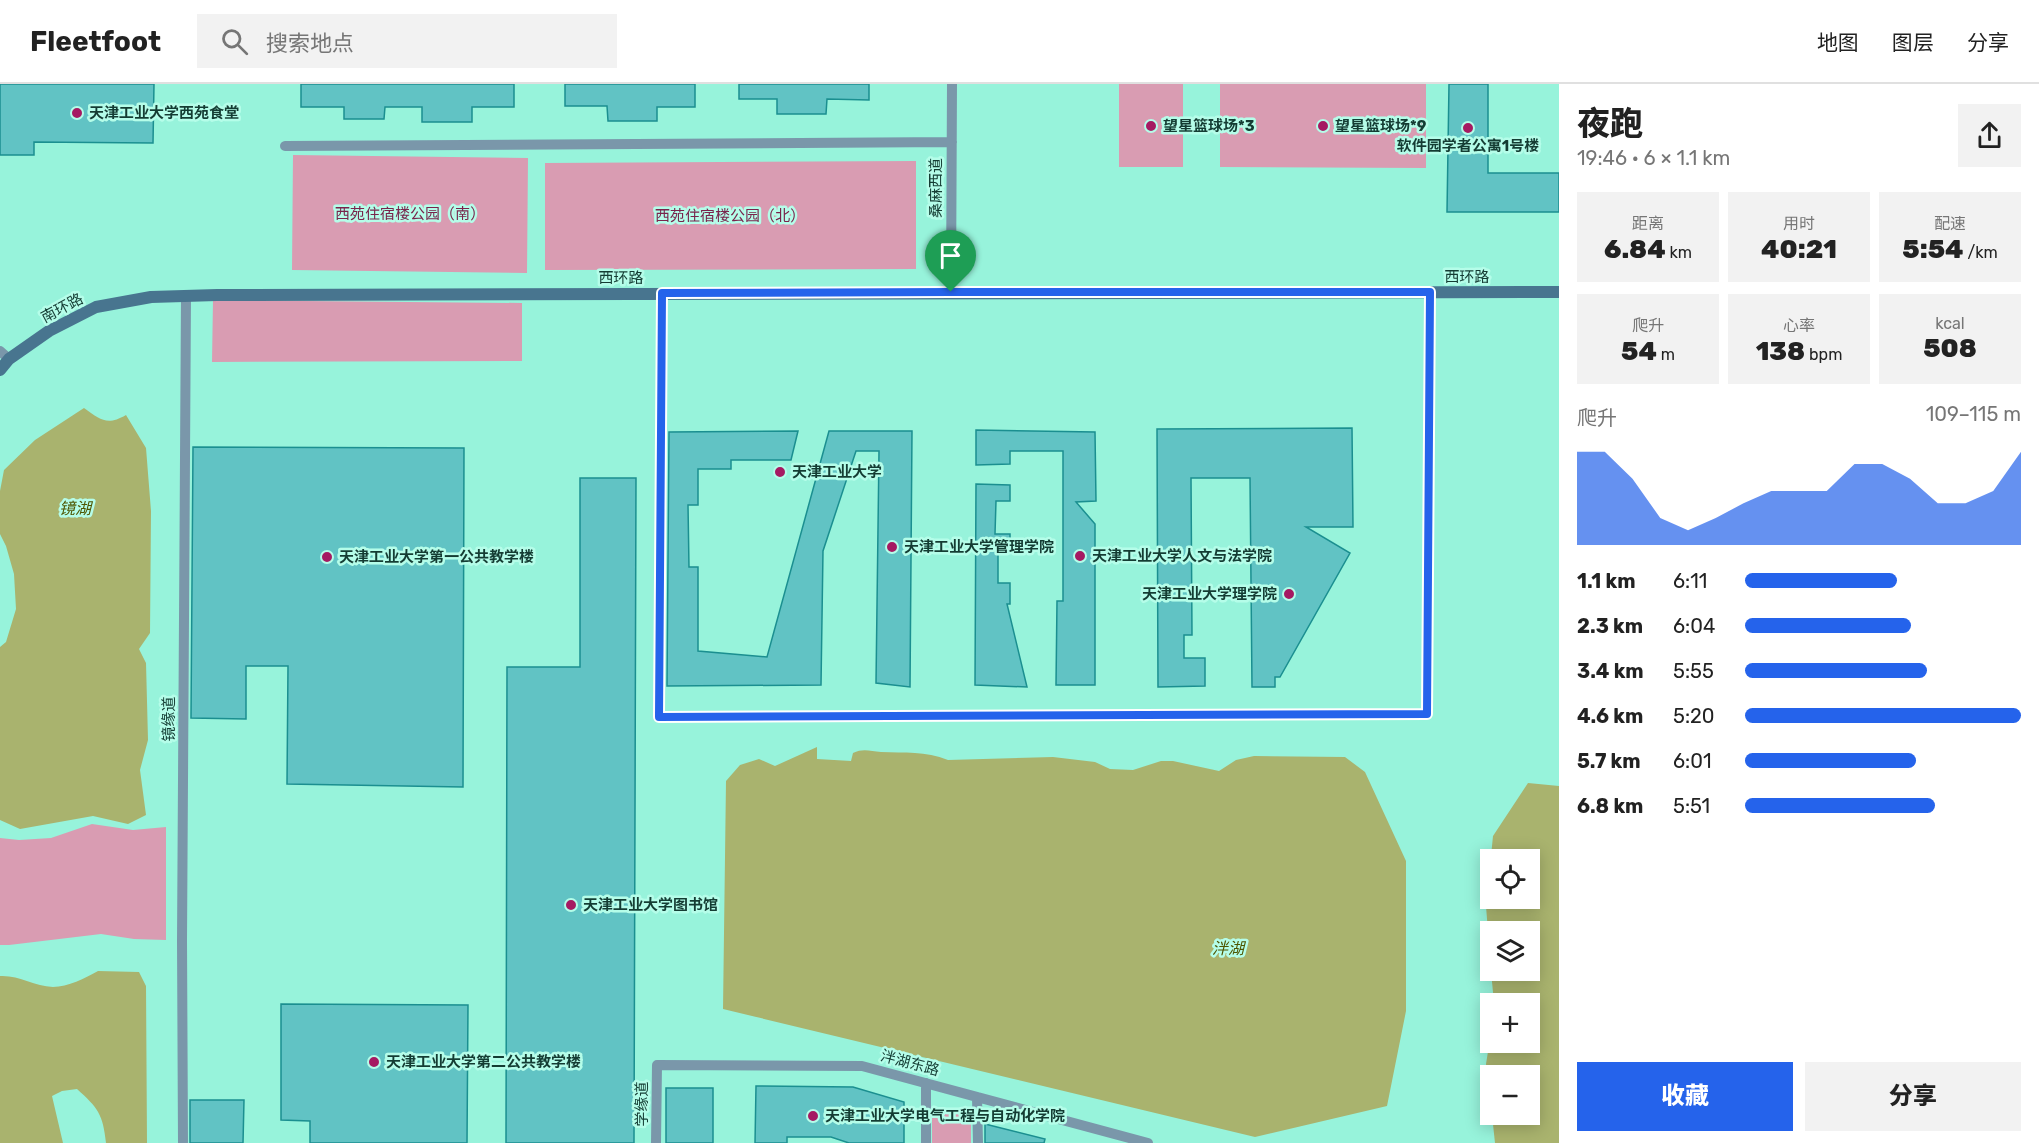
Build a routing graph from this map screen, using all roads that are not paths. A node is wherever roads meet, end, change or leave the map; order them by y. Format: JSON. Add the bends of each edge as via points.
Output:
{"nodes":[{"id":1,"x":952,"y":84,"type":"edge"},
{"id":2,"x":952,"y":142,"type":"junction"},
{"id":3,"x":285,"y":146,"type":"dead end"},
{"id":4,"x":951,"y":292,"type":"junction"},
{"id":5,"x":1430,"y":292,"type":"junction"},
{"id":6,"x":1559,"y":292,"type":"edge"},
{"id":7,"x":662,"y":293,"type":"junction"},
{"id":8,"x":186,"y":296,"type":"junction"},
{"id":9,"x":5,"y":355,"type":"edge"},
{"id":10,"x":0,"y":370,"type":"edge"},
{"id":11,"x":657,"y":1065,"type":"joint"},
{"id":12,"x":926,"y":1083,"type":"junction"},
{"id":13,"x":977,"y":1097,"type":"junction"},
{"id":14,"x":183,"y":1143,"type":"edge"},
{"id":15,"x":656,"y":1143,"type":"edge"},
{"id":16,"x":926,"y":1143,"type":"edge"},
{"id":17,"x":978,"y":1143,"type":"edge"},
{"id":18,"x":1148,"y":1143,"type":"edge"}],
"edges":[{"from":1,"to":2,"type":"street","name":"桑麻西道"},
{"from":2,"to":3,"type":"street"},
{"from":2,"to":4,"type":"street","name":"桑麻西道"},
{"from":4,"to":5,"type":"street","name":"西环路"},
{"from":4,"to":7,"type":"street","name":"西环路"},
{"from":5,"to":6,"type":"street","name":"西环路"},
{"from":5,"to":7,"type":"street","via":[[1427,714],[659,717]]},
{"from":7,"to":8,"type":"street","name":"西环路"},
{"from":8,"to":9,"type":"street","name":"南环路","via":[[151,297],[96,307]]},
{"from":8,"to":14,"type":"street","name":"镜缘道"},
{"from":9,"to":10,"type":"street","name":"南环路"},
{"from":11,"to":12,"type":"street","name":"泮湖东路","via":[[862,1066]]},
{"from":11,"to":15,"type":"street","name":"学缘道"},
{"from":12,"to":13,"type":"street","name":"泮湖东路"},
{"from":12,"to":16,"type":"street"},
{"from":13,"to":17,"type":"street"},
{"from":13,"to":18,"type":"street","name":"泮湖东路"}]}
